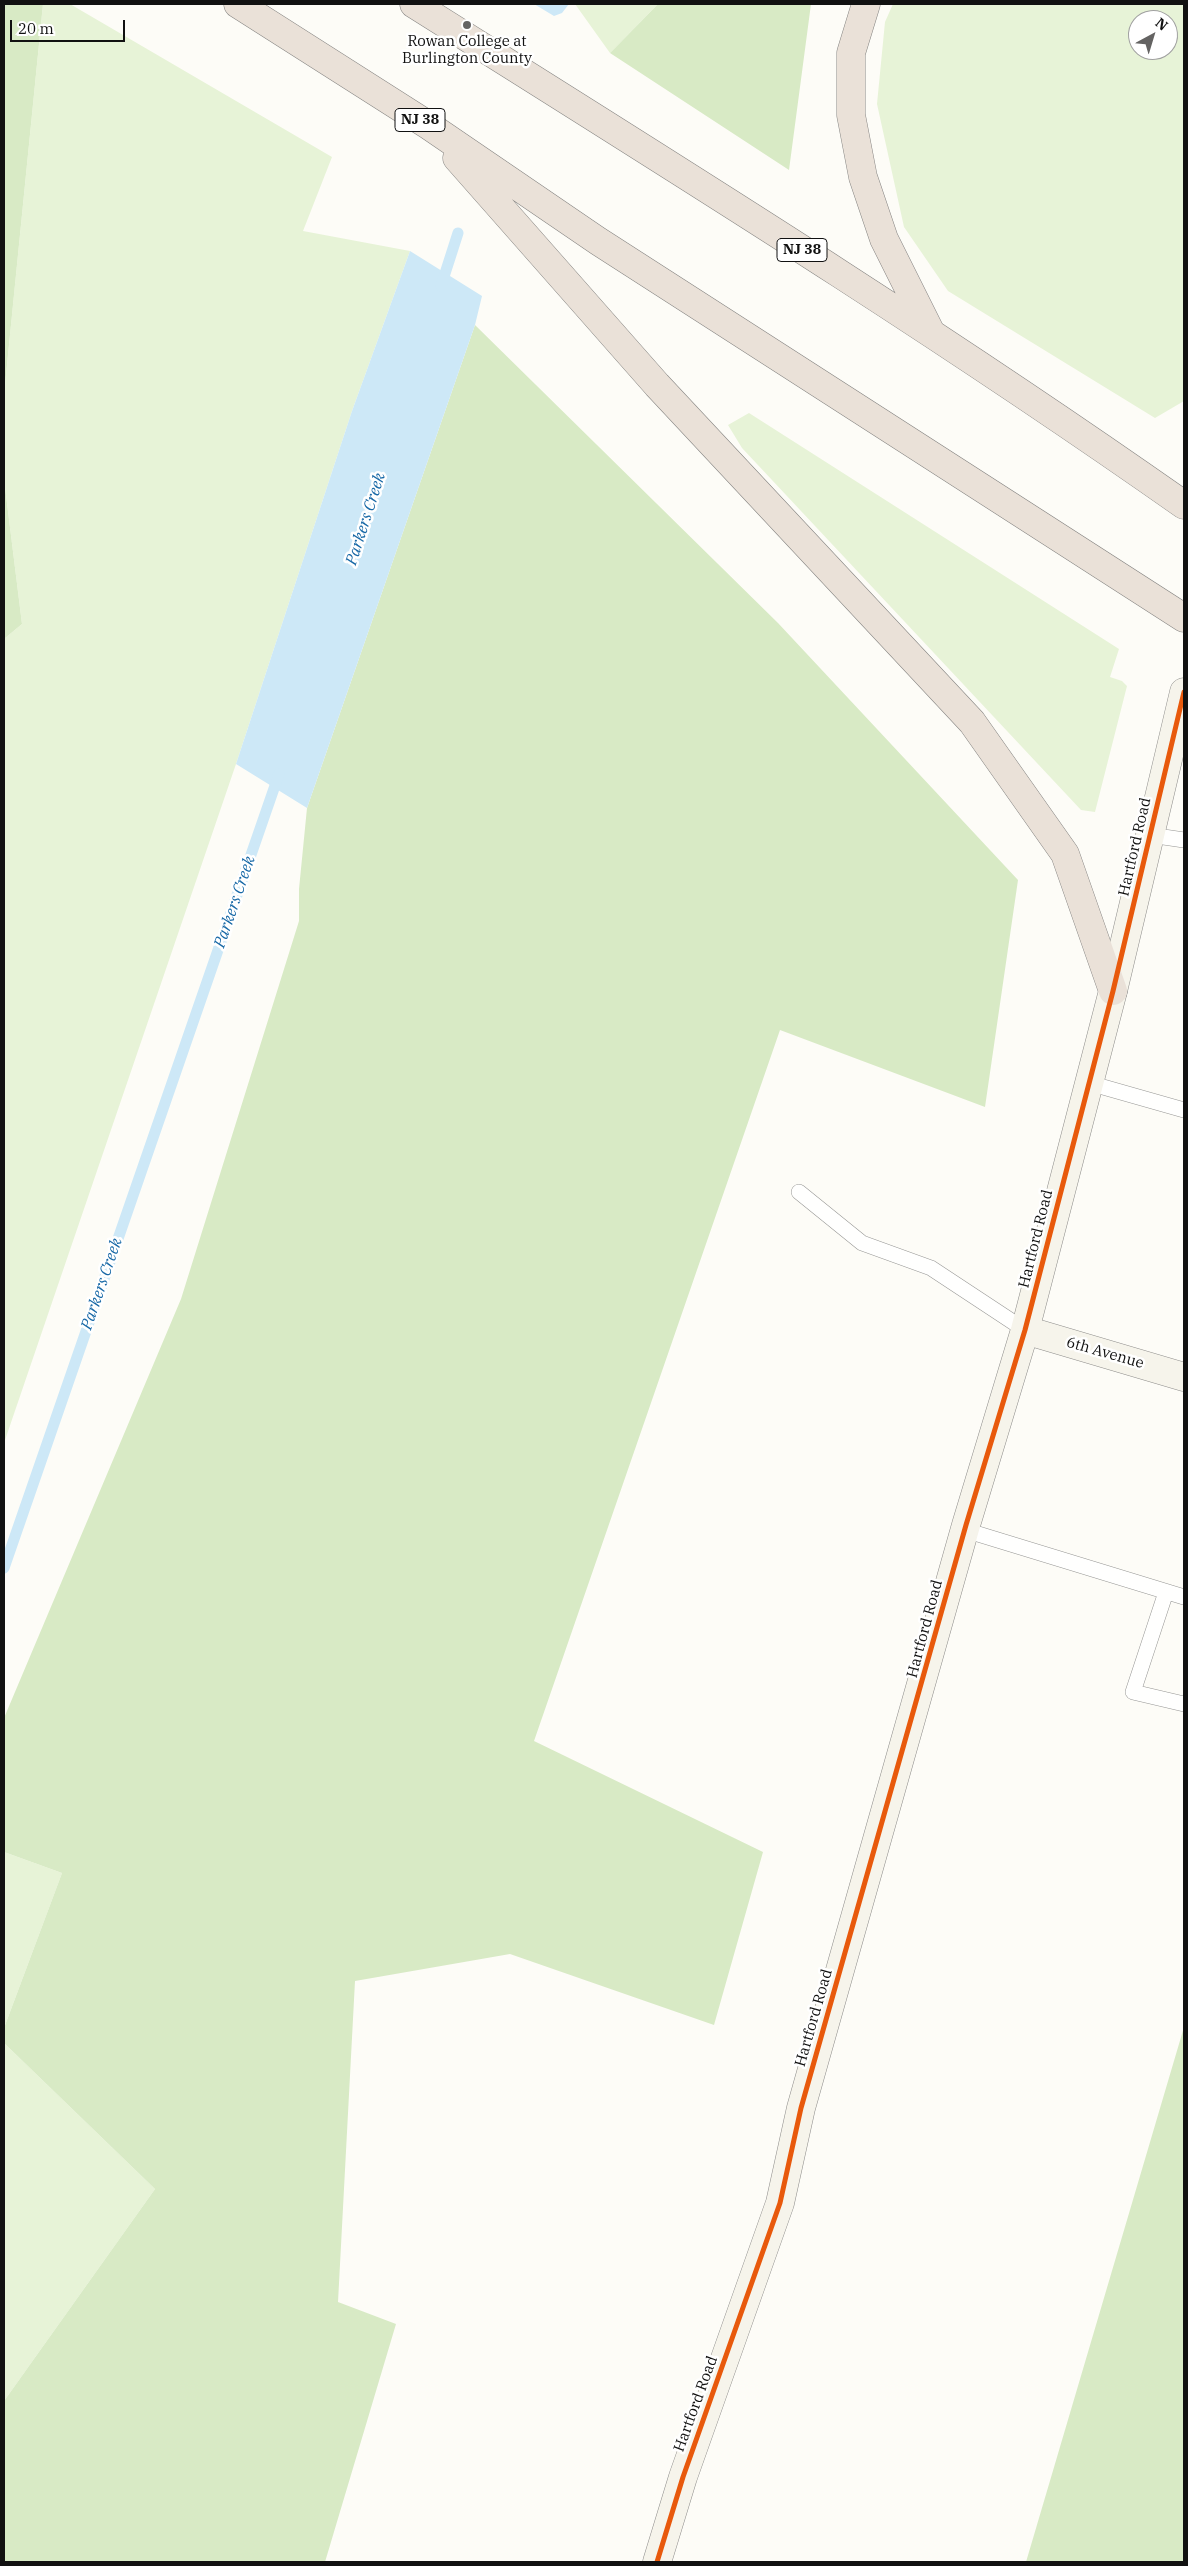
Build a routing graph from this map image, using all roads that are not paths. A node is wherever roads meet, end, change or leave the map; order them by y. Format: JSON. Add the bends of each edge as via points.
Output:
{"nodes":[{"id":1,"x":238,"y":4,"type":"edge"},
{"id":2,"x":414,"y":4,"type":"edge"},
{"id":3,"x":866,"y":4,"type":"edge"},
{"id":4,"x":428,"y":125,"type":"junction"},
{"id":5,"x":931,"y":332,"type":"junction"},
{"id":6,"x":1184,"y":505,"type":"edge"},
{"id":7,"x":1184,"y":618,"type":"edge"},
{"id":8,"x":1184,"y":692,"type":"edge"},
{"id":9,"x":1150,"y":836,"type":"junction"},
{"id":10,"x":1184,"y":840,"type":"edge"},
{"id":11,"x":1113,"y":991,"type":"junction"},
{"id":12,"x":1089,"y":1083,"type":"junction"},
{"id":13,"x":1184,"y":1110,"type":"edge"},
{"id":14,"x":799,"y":1192,"type":"dead end"},
{"id":15,"x":1025,"y":1330,"type":"junction"},
{"id":16,"x":1184,"y":1376,"type":"edge"},
{"id":17,"x":965,"y":1530,"type":"junction"},
{"id":18,"x":1166,"y":1592,"type":"junction"},
{"id":19,"x":1184,"y":1598,"type":"edge"},
{"id":20,"x":1184,"y":1704,"type":"edge"},
{"id":21,"x":657,"y":2562,"type":"edge"}],
"edges":[{"from":1,"to":4,"type":"highway","number":"NJ 38"},
{"from":2,"to":5,"type":"highway","number":"NJ 38"},
{"from":3,"to":5,"type":"highway","via":[[852,53],[851,115],[861,168],[884,239]]},
{"from":4,"to":7,"type":"highway","number":"NJ 38","via":[[598,241]]},
{"from":4,"to":11,"type":"highway","via":[[657,385],[972,722],[1064,854]]},
{"from":5,"to":6,"type":"highway","number":"NJ 38"},
{"from":8,"to":9,"type":"street","name":"Hartford Road"},
{"from":9,"to":10,"type":"lane"},
{"from":9,"to":11,"type":"street","name":"Hartford Road"},
{"from":11,"to":12,"type":"street","name":"Hartford Road"},
{"from":12,"to":13,"type":"lane"},
{"from":12,"to":15,"type":"street","name":"Hartford Road"},
{"from":14,"to":15,"type":"lane","via":[[862,1243],[931,1268]]},
{"from":15,"to":16,"type":"street","name":"6th Avenue"},
{"from":15,"to":17,"type":"street","name":"Hartford Road"},
{"from":17,"to":18,"type":"lane"},
{"from":17,"to":21,"type":"street","name":"Hartford Road","via":[[801,2108],[780,2202],[683,2477]]},
{"from":18,"to":19,"type":"lane"},
{"from":18,"to":20,"type":"lane","via":[[1133,1692]]}]}
